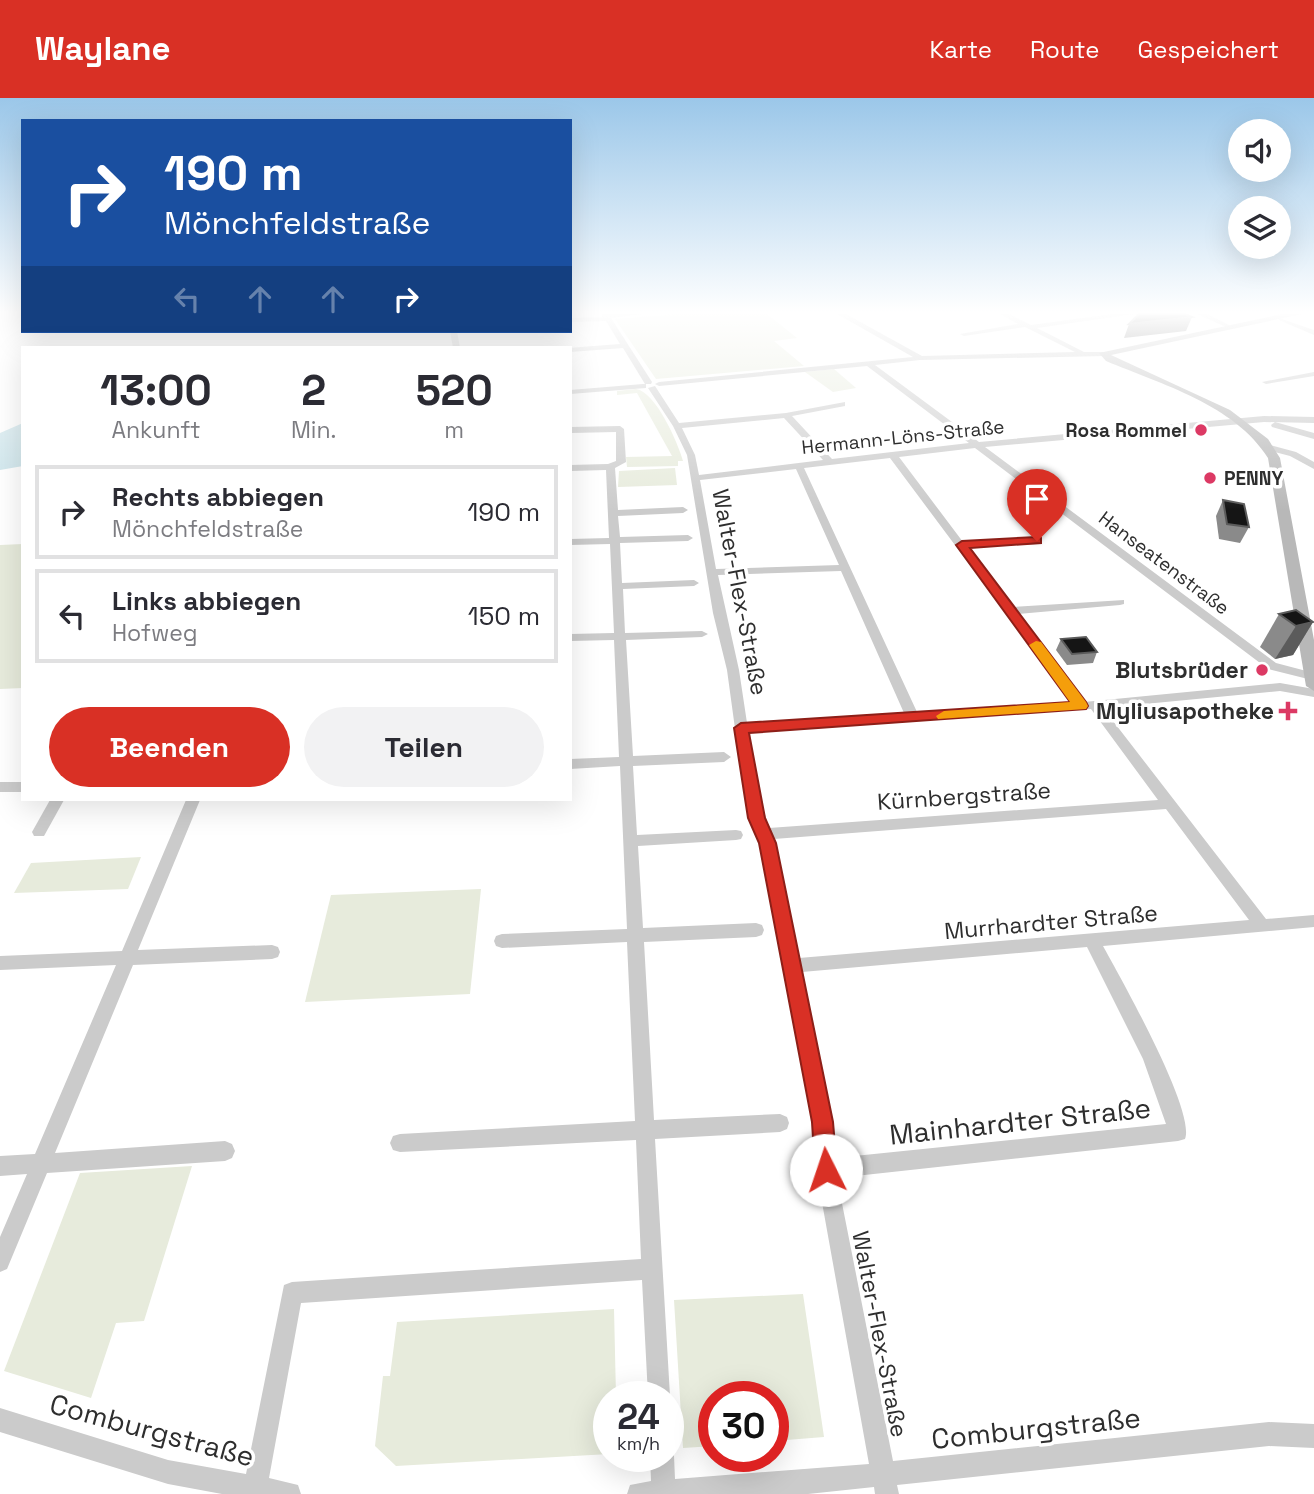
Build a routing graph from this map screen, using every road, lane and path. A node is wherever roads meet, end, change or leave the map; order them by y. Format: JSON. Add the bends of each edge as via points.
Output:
{"nodes":[{"id":1,"x":646,"y":379,"type":"edge"},
{"id":2,"x":708,"y":379,"type":"edge"},
{"id":3,"x":889,"y":379,"type":"edge"},
{"id":4,"x":1158,"y":379,"type":"edge"},
{"id":5,"x":1283,"y":379,"type":"edge"},
{"id":6,"x":1266,"y":382,"type":"dead end"},
{"id":7,"x":650,"y":385,"type":"junction"},
{"id":8,"x":572,"y":392,"type":"edge"},
{"id":9,"x":842,"y":404,"type":"dead end"},
{"id":10,"x":786,"y":415,"type":"junction"},
{"id":11,"x":1256,"y":420,"type":"junction"},
{"id":12,"x":1314,"y":420,"type":"edge"},
{"id":13,"x":1241,"y":422,"type":"junction"},
{"id":14,"x":677,"y":426,"type":"junction"},
{"id":15,"x":572,"y":430,"type":"edge"},
{"id":16,"x":1314,"y":436,"type":"edge"},
{"id":17,"x":977,"y":445,"type":"junction"},
{"id":18,"x":1270,"y":448,"type":"junction"},
{"id":19,"x":893,"y":455,"type":"junction"},
{"id":20,"x":830,"y":462,"type":"junction"},
{"id":21,"x":799,"y":466,"type":"junction"},
{"id":22,"x":1314,"y":466,"type":"edge"},
{"id":23,"x":609,"y":467,"type":"junction"},
{"id":24,"x":572,"y":468,"type":"edge"},
{"id":25,"x":694,"y":478,"type":"junction"},
{"id":26,"x":683,"y":510,"type":"dead end"},
{"id":27,"x":613,"y":513,"type":"junction"},
{"id":28,"x":688,"y":538,"type":"dead end"},
{"id":29,"x":615,"y":541,"type":"junction"},
{"id":30,"x":1037,"y":541,"type":"dead end"},
{"id":31,"x":572,"y":542,"type":"edge"},
{"id":32,"x":962,"y":545,"type":"junction"},
{"id":33,"x":844,"y":568,"type":"junction"},
{"id":34,"x":711,"y":572,"type":"junction"},
{"id":35,"x":694,"y":583,"type":"dead end"},
{"id":36,"x":618,"y":586,"type":"junction"},
{"id":37,"x":1121,"y":602,"type":"dead end"},
{"id":38,"x":1011,"y":611,"type":"junction"},
{"id":39,"x":702,"y":634,"type":"dead end"},
{"id":40,"x":620,"y":636,"type":"junction"},
{"id":41,"x":572,"y":638,"type":"edge"},
{"id":42,"x":1314,"y":683,"type":"edge"},
{"id":43,"x":1087,"y":705,"type":"junction"},
{"id":44,"x":913,"y":718,"type":"junction"},
{"id":45,"x":741,"y":728,"type":"junction"},
{"id":46,"x":724,"y":757,"type":"dead end"},
{"id":47,"x":626,"y":761,"type":"junction"},
{"id":48,"x":572,"y":764,"type":"edge"},
{"id":49,"x":21,"y":786,"type":"edge"},
{"id":50,"x":0,"y":787,"type":"edge"},
{"id":51,"x":56,"y":801,"type":"edge"},
{"id":52,"x":193,"y":801,"type":"edge"},
{"id":53,"x":1167,"y":804,"type":"junction"},
{"id":54,"x":38,"y":832,"type":"dead end"},
{"id":55,"x":763,"y":834,"type":"junction"},
{"id":56,"x":736,"y":835,"type":"dead end"},
{"id":57,"x":631,"y":841,"type":"junction"},
{"id":58,"x":1314,"y":921,"type":"edge"},
{"id":59,"x":1262,"y":925,"type":"junction"},
{"id":60,"x":755,"y":930,"type":"dead end"},
{"id":61,"x":635,"y":935,"type":"junction"},
{"id":62,"x":502,"y":941,"type":"dead end"},
{"id":63,"x":1092,"y":941,"type":"junction"},
{"id":64,"x":272,"y":952,"type":"dead end"},
{"id":65,"x":127,"y":959,"type":"junction"},
{"id":66,"x":0,"y":963,"type":"edge"},
{"id":67,"x":791,"y":966,"type":"junction"},
{"id":68,"x":780,"y":1123,"type":"dead end"},
{"id":69,"x":646,"y":1129,"type":"junction"},
{"id":70,"x":400,"y":1143,"type":"dead end"},
{"id":71,"x":225,"y":1151,"type":"dead end"},
{"id":72,"x":43,"y":1164,"type":"junction"},
{"id":73,"x":0,"y":1166,"type":"edge"},
{"id":74,"x":826,"y":1170,"type":"junction"},
{"id":75,"x":0,"y":1262,"type":"edge"},
{"id":76,"x":654,"y":1269,"type":"junction"},
{"id":77,"x":658,"y":1381,"type":"edge"},
{"id":78,"x":0,"y":1420,"type":"edge"},
{"id":79,"x":1314,"y":1436,"type":"edge"},
{"id":80,"x":657,"y":1472,"type":"edge"},
{"id":81,"x":885,"y":1484,"type":"edge"},
{"id":82,"x":255,"y":1488,"type":"junction"},
{"id":83,"x":651,"y":1493,"type":"edge"},
{"id":84,"x":289,"y":1494,"type":"edge"}],
"edges":[{"from":1,"to":7,"type":"street","name":"Walter-Flex-Straße"},
{"from":2,"to":7,"type":"street"},
{"from":3,"to":17,"type":"street","name":"Hanseatenstraße"},
{"from":4,"to":13,"type":"main road"},
{"from":5,"to":6,"type":"street"},
{"from":7,"to":8,"type":"street"},
{"from":7,"to":14,"type":"street","name":"Walter-Flex-Straße"},
{"from":9,"to":10,"type":"street"},
{"from":10,"to":14,"type":"street"},
{"from":10,"to":20,"type":"street"},
{"from":11,"to":12,"type":"street","name":"Hermann-Löns-Straße"},
{"from":11,"to":13,"type":"street","name":"Hermann-Löns-Straße"},
{"from":11,"to":16,"type":"street"},
{"from":13,"to":17,"type":"street","name":"Hermann-Löns-Straße"},
{"from":13,"to":18,"type":"main road"},
{"from":14,"to":25,"type":"street","name":"Walter-Flex-Straße","via":[[691,455]]},
{"from":15,"to":23,"type":"street","via":[[612,425],[620,429],[621,462]]},
{"from":17,"to":19,"type":"street","name":"Hermann-Löns-Straße"},
{"from":17,"to":42,"type":"street","name":"Hanseatenstraße","via":[[1272,666]]},
{"from":18,"to":22,"type":"street"},
{"from":18,"to":42,"type":"main road"},
{"from":19,"to":20,"type":"street","name":"Hermann-Löns-Straße"},
{"from":19,"to":32,"type":"street"},
{"from":20,"to":21,"type":"street","name":"Hermann-Löns-Straße"},
{"from":21,"to":25,"type":"street","name":"Hermann-Löns-Straße"},
{"from":21,"to":33,"type":"street"},
{"from":23,"to":24,"type":"street"},
{"from":23,"to":27,"type":"street"},
{"from":25,"to":34,"type":"street","name":"Walter-Flex-Straße"},
{"from":26,"to":27,"type":"street"},
{"from":27,"to":29,"type":"street"},
{"from":28,"to":29,"type":"street"},
{"from":29,"to":31,"type":"street"},
{"from":29,"to":36,"type":"street"},
{"from":30,"to":32,"type":"street"},
{"from":32,"to":38,"type":"street"},
{"from":33,"to":34,"type":"street"},
{"from":33,"to":44,"type":"street"},
{"from":34,"to":45,"type":"street","name":"Walter-Flex-Straße"},
{"from":35,"to":36,"type":"street"},
{"from":36,"to":40,"type":"street"},
{"from":37,"to":38,"type":"street"},
{"from":38,"to":43,"type":"street"},
{"from":39,"to":40,"type":"street"},
{"from":40,"to":41,"type":"street"},
{"from":40,"to":47,"type":"street"},
{"from":42,"to":43,"type":"street"},
{"from":43,"to":44,"type":"street"},
{"from":43,"to":53,"type":"street"},
{"from":44,"to":45,"type":"street"},
{"from":45,"to":55,"type":"street","name":"Walter-Flex-Straße","via":[[756,818]]},
{"from":46,"to":47,"type":"street"},
{"from":47,"to":48,"type":"street"},
{"from":47,"to":57,"type":"street"},
{"from":49,"to":50,"type":"street"},
{"from":51,"to":54,"type":"street"},
{"from":52,"to":65,"type":"street"},
{"from":53,"to":55,"type":"street","name":"Kürnbergstraße"},
{"from":53,"to":59,"type":"street"},
{"from":55,"to":67,"type":"street","name":"Walter-Flex-Straße"},
{"from":56,"to":57,"type":"street"},
{"from":57,"to":61,"type":"street"},
{"from":58,"to":59,"type":"street","name":"Murrhardter Straße"},
{"from":59,"to":63,"type":"street","name":"Murrhardter Straße"},
{"from":60,"to":61,"type":"street"},
{"from":61,"to":62,"type":"street"},
{"from":61,"to":69,"type":"street"},
{"from":63,"to":67,"type":"street","name":"Murrhardter Straße"},
{"from":63,"to":74,"type":"street","name":"Mainhardter Straße","via":[[1154,1058],[1178,1132]]},
{"from":64,"to":65,"type":"street"},
{"from":65,"to":66,"type":"street"},
{"from":65,"to":72,"type":"street"},
{"from":67,"to":74,"type":"street","name":"Walter-Flex-Straße","via":[[823,1122]]},
{"from":68,"to":69,"type":"street"},
{"from":69,"to":70,"type":"street"},
{"from":69,"to":76,"type":"street"},
{"from":71,"to":72,"type":"street"},
{"from":72,"to":73,"type":"street"},
{"from":72,"to":75,"type":"street"},
{"from":74,"to":81,"type":"street","name":"Walter-Flex-Straße"},
{"from":76,"to":77,"type":"street"},
{"from":76,"to":82,"type":"street","via":[[292,1293]]},
{"from":78,"to":82,"type":"street","name":"Comburgstraße","via":[[168,1472]]},
{"from":79,"to":81,"type":"street","name":"Comburgstraße","via":[[1269,1434]]},
{"from":80,"to":83,"type":"street"},
{"from":81,"to":83,"type":"street","name":"Comburgstraße"},
{"from":82,"to":84,"type":"street","name":"Comburgstraße"}]}
